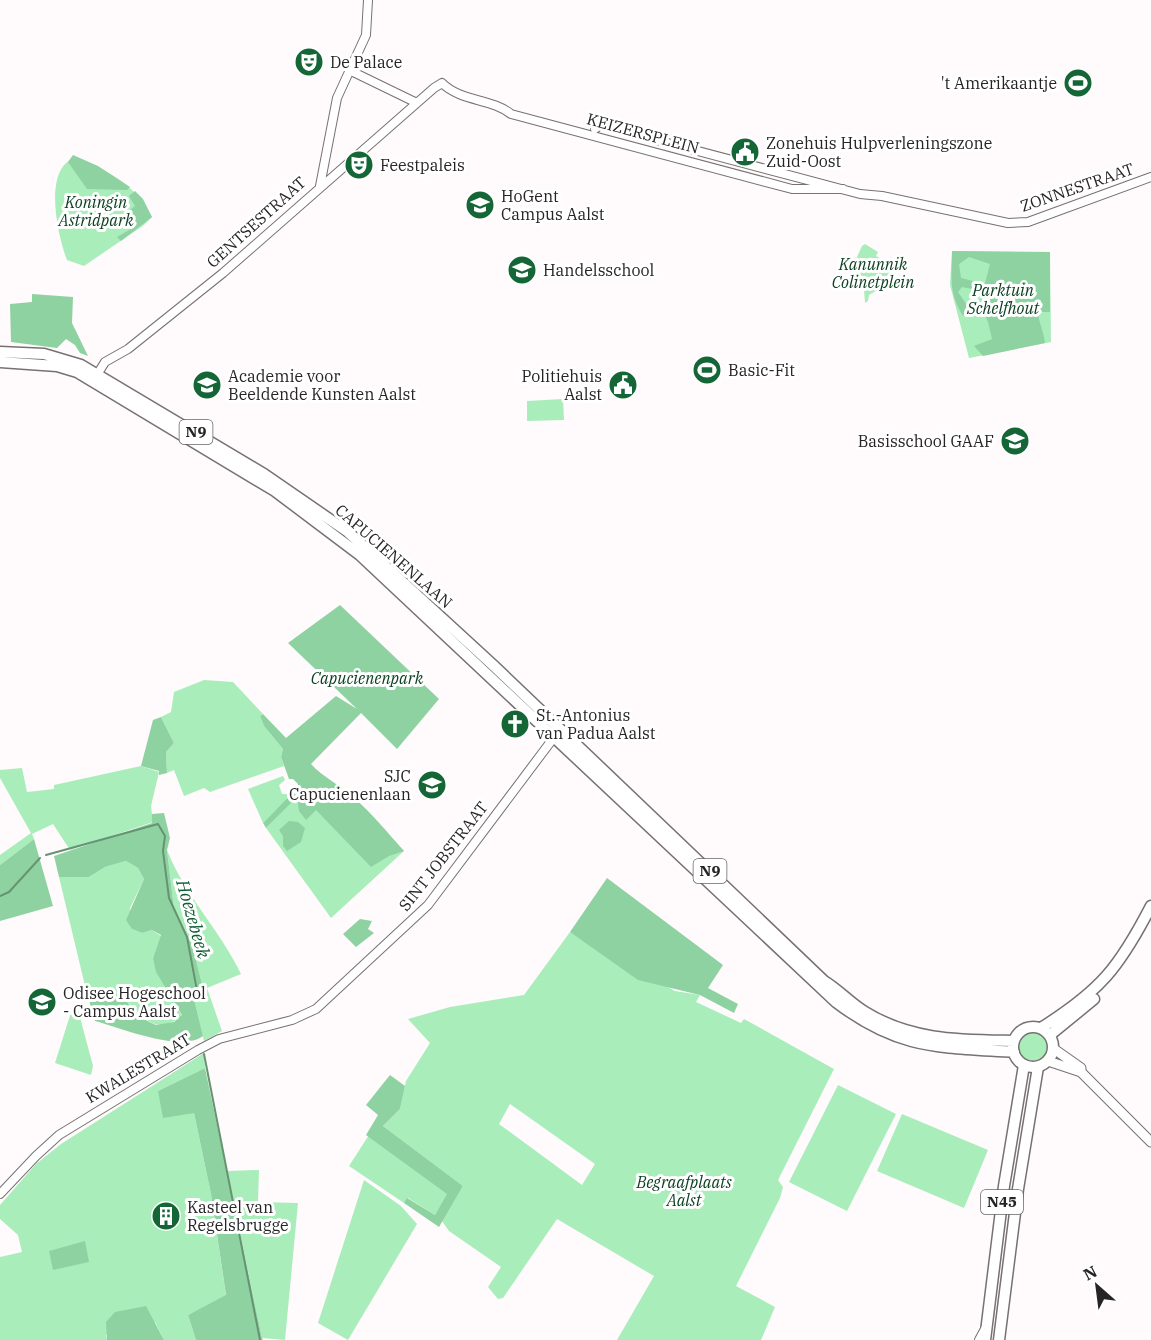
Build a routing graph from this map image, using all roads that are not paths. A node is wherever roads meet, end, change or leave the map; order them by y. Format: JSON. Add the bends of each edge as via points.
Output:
{"nodes":[{"id":1,"x":368,"y":0,"type":"edge"},
{"id":2,"x":349,"y":70,"type":"junction"},
{"id":3,"x":417,"y":103,"type":"junction"},
{"id":4,"x":595,"y":129,"type":"dead end"},
{"id":5,"x":1151,"y":177,"type":"edge"},
{"id":6,"x":803,"y":178,"type":"junction"},
{"id":7,"x":320,"y":186,"type":"junction"},
{"id":8,"x":843,"y":189,"type":"junction"},
{"id":9,"x":802,"y":190,"type":"junction"},
{"id":10,"x":872,"y":196,"type":"joint"},
{"id":11,"x":0,"y":352,"type":"edge"},
{"id":12,"x":0,"y":362,"type":"edge"},
{"id":13,"x":95,"y":378,"type":"junction"},
{"id":14,"x":557,"y":733,"type":"junction"},
{"id":15,"x":1151,"y":906,"type":"edge"},
{"id":16,"x":1151,"y":919,"type":"edge"},
{"id":17,"x":316,"y":1009,"type":"joint"},
{"id":18,"x":1046,"y":1032,"type":"junction"},
{"id":19,"x":1014,"y":1046,"type":"junction"},
{"id":20,"x":1054,"y":1049,"type":"junction"},
{"id":21,"x":1043,"y":1064,"type":"junction"},
{"id":22,"x":1024,"y":1065,"type":"junction"},
{"id":23,"x":1081,"y":1072,"type":"junction"},
{"id":24,"x":1151,"y":1142,"type":"edge"},
{"id":25,"x":0,"y":1194,"type":"edge"},
{"id":26,"x":985,"y":1334,"type":"edge"},
{"id":27,"x":979,"y":1340,"type":"edge"},
{"id":28,"x":999,"y":1340,"type":"edge"}],
"edges":[{"from":1,"to":2,"type":"street","name":"GENTSESTRAAT","via":[[366,35]]},
{"from":2,"to":3,"type":"street"},
{"from":2,"to":7,"type":"street","name":"GENTSESTRAAT","via":[[337,98]]},
{"from":3,"to":7,"type":"street"},
{"from":3,"to":9,"type":"street","name":"KEIZERSPLEIN","via":[[442,83],[455,93],[501,106],[511,114]]},
{"from":4,"to":6,"type":"street","name":"KEIZERSPLEIN","via":[[600,125],[609,127]]},
{"from":5,"to":10,"type":"street","name":"ZONNESTRAAT","via":[[1028,222],[1008,224]]},
{"from":6,"to":8,"type":"street","name":"KEIZERSPLEIN"},
{"from":6,"to":9,"type":"street","via":[[806,183]]},
{"from":7,"to":13,"type":"street","name":"GENTSESTRAAT","via":[[223,273],[128,349],[105,362]]},
{"from":8,"to":9,"type":"street","name":"KEIZERSPLEIN"},
{"from":8,"to":10,"type":"street","name":"KEIZERSPLEIN"},
{"from":11,"to":13,"type":"main road","number":"N9","via":[[56,356],[81,365]]},
{"from":12,"to":13,"type":"main road","number":"N9","via":[[57,366]]},
{"from":13,"to":14,"type":"main road","name":"CAPUCIENENLAAN","number":"N9","via":[[275,490],[342,540]]},
{"from":14,"to":17,"type":"street","name":"SINT JOBSTRAAT","via":[[428,905]]},
{"from":14,"to":19,"type":"main road","number":"N9","via":[[855,1017],[875,1028],[939,1048]]},
{"from":15,"to":18,"type":"main road","via":[[1124,956],[1106,979]]},
{"from":16,"to":18,"type":"main road","via":[[1131,957],[1113,980]]},
{"from":17,"to":25,"type":"street","name":"KWALESTRAAT","via":[[298,1018],[219,1039],[198,1050],[60,1135]]},
{"from":18,"to":19,"type":"main road","via":[[1027,1028]]},
{"from":18,"to":20,"type":"main road"},
{"from":19,"to":22,"type":"main road"},
{"from":20,"to":21,"type":"main road"},
{"from":20,"to":23,"type":"main road","via":[[1072,1060]]},
{"from":21,"to":22,"type":"main road"},
{"from":21,"to":23,"type":"main road"},
{"from":21,"to":28,"type":"main road","number":"N45","via":[[1018,1188]]},
{"from":22,"to":26,"type":"main road","number":"N45"},
{"from":23,"to":24,"type":"main road"},
{"from":26,"to":27,"type":"street"}]}
